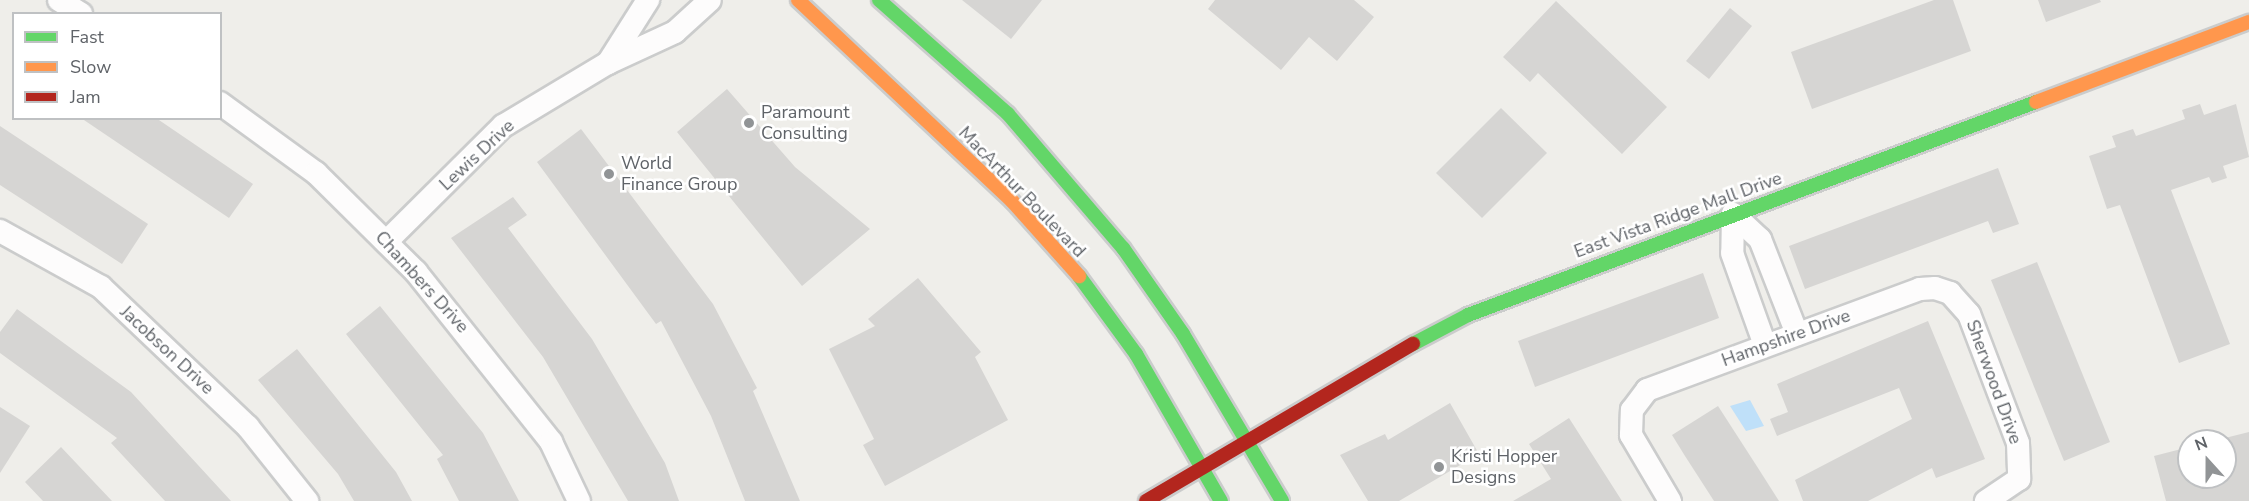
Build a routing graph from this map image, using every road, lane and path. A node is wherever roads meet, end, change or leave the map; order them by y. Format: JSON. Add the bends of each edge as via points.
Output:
{"nodes":[{"id":1,"x":59,"y":0,"type":"edge"},
{"id":2,"x":648,"y":0,"type":"edge"},
{"id":3,"x":710,"y":0,"type":"edge"},
{"id":4,"x":798,"y":0,"type":"edge"},
{"id":5,"x":879,"y":0,"type":"edge"},
{"id":6,"x":78,"y":12,"type":"edge"},
{"id":7,"x":2249,"y":22,"type":"edge"},
{"id":8,"x":608,"y":63,"type":"junction"},
{"id":9,"x":222,"y":104,"type":"edge"},
{"id":10,"x":1733,"y":214,"type":"junction"},
{"id":11,"x":0,"y":231,"type":"edge"},
{"id":12,"x":386,"y":242,"type":"junction"},
{"id":13,"x":1950,"y":293,"type":"joint"},
{"id":14,"x":1797,"y":334,"type":"junction"},
{"id":15,"x":1766,"y":345,"type":"junction"},
{"id":16,"x":1247,"y":439,"type":"junction"},
{"id":17,"x":1201,"y":468,"type":"junction"},
{"id":18,"x":308,"y":501,"type":"edge"},
{"id":19,"x":579,"y":501,"type":"edge"},
{"id":20,"x":1146,"y":501,"type":"edge"},
{"id":21,"x":1221,"y":501,"type":"edge"},
{"id":22,"x":1282,"y":501,"type":"edge"},
{"id":23,"x":1670,"y":501,"type":"edge"},
{"id":24,"x":1986,"y":501,"type":"edge"}],
"edges":[{"from":1,"to":6,"type":"street"},
{"from":2,"to":8,"type":"street","name":"Lewis Drive"},
{"from":3,"to":8,"type":"street","name":"Lewis Drive","via":[[675,32]]},
{"from":4,"to":17,"type":"main road","name":"MacArthur Boulevard","via":[[1006,196],[1069,263],[1136,354]]},
{"from":5,"to":16,"type":"main road","name":"MacArthur Boulevard","via":[[1008,114],[1123,248]]},
{"from":7,"to":10,"type":"main road","name":"East Vista Ridge Mall Drive"},
{"from":8,"to":12,"type":"street","name":"Lewis Drive","via":[[503,126]]},
{"from":9,"to":12,"type":"street","name":"Chambers Drive","via":[[316,173]]},
{"from":10,"to":14,"type":"street","via":[[1760,239]]},
{"from":10,"to":15,"type":"street","via":[[1732,253]]},
{"from":10,"to":16,"type":"main road","name":"East Vista Ridge Mall Drive","via":[[1468,315]]},
{"from":11,"to":18,"type":"street","name":"Jacobson Drive","via":[[101,287],[248,427]]},
{"from":12,"to":19,"type":"street","name":"Chambers Drive","via":[[485,354],[551,442]]},
{"from":13,"to":14,"type":"street","name":"Hampshire Drive","via":[[1920,289]]},
{"from":13,"to":24,"type":"street","name":"Sherwood Drive","via":[[1969,314],[2018,443],[2019,479]]},
{"from":14,"to":15,"type":"street","name":"Hampshire Drive"},
{"from":15,"to":23,"type":"street","name":"Hampshire Drive","via":[[1658,384],[1632,410],[1633,440]]},
{"from":16,"to":17,"type":"main road","name":"East Vista Ridge Mall Drive"},
{"from":16,"to":22,"type":"main road","name":"MacArthur Boulevard"},
{"from":17,"to":20,"type":"main road","name":"East Vista Ridge Mall Drive"},
{"from":17,"to":21,"type":"main road","name":"MacArthur Boulevard"}]}
